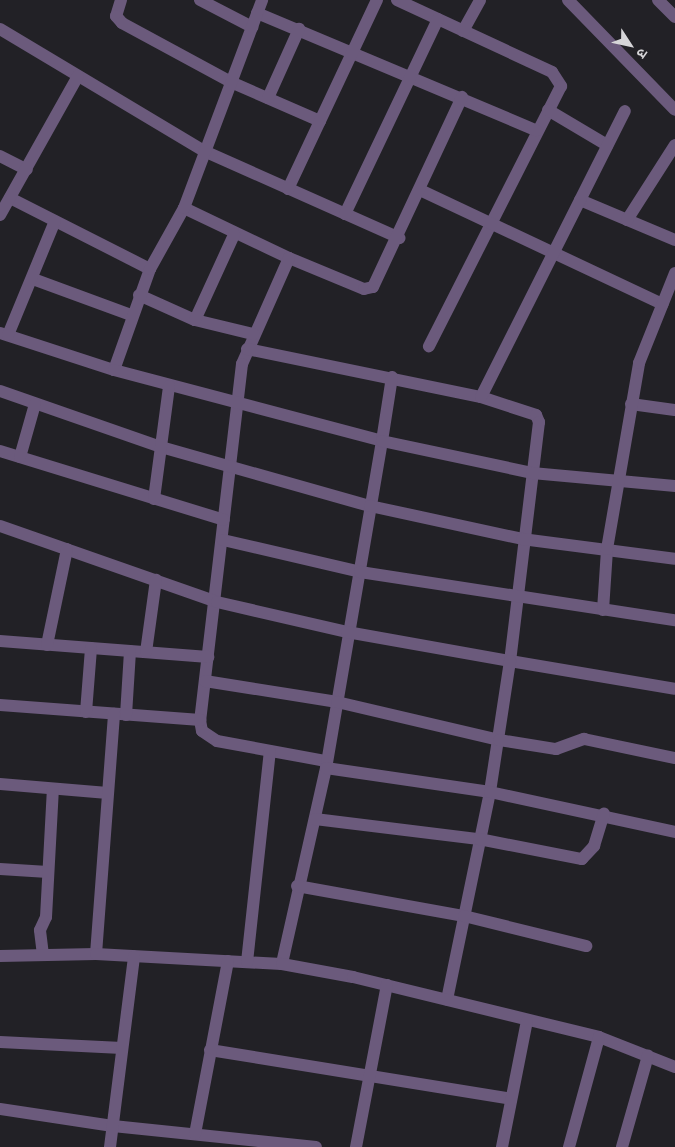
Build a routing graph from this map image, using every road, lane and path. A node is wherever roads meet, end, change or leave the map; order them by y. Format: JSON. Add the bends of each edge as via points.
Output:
{"nodes":[{"id":1,"x":121,"y":0,"type":"edge"},
{"id":2,"x":200,"y":0,"type":"edge"},
{"id":3,"x":262,"y":0,"type":"edge"},
{"id":4,"x":377,"y":0,"type":"edge"},
{"id":5,"x":397,"y":0,"type":"edge"},
{"id":6,"x":480,"y":0,"type":"edge"},
{"id":7,"x":568,"y":0,"type":"edge"},
{"id":8,"x":658,"y":0,"type":"edge"},
{"id":9,"x":257,"y":13,"type":"junction"},
{"id":10,"x":675,"y":17,"type":"edge"},
{"id":11,"x":438,"y":19,"type":"junction"},
{"id":12,"x":252,"y":27,"type":"junction"},
{"id":13,"x":0,"y":30,"type":"edge"},
{"id":14,"x":299,"y":30,"type":"junction"},
{"id":15,"x":463,"y":31,"type":"junction"},
{"id":16,"x":353,"y":51,"type":"junction"},
{"id":17,"x":411,"y":75,"type":"junction"},
{"id":18,"x":78,"y":76,"type":"junction"},
{"id":19,"x":233,"y":83,"type":"junction"},
{"id":20,"x":462,"y":97,"type":"junction"},
{"id":21,"x":268,"y":98,"type":"junction"},
{"id":22,"x":548,"y":110,"type":"junction"},
{"id":23,"x":675,"y":110,"type":"edge"},
{"id":24,"x":625,"y":111,"type":"dead end"},
{"id":25,"x":320,"y":121,"type":"junction"},
{"id":26,"x":536,"y":130,"type":"junction"},
{"id":27,"x":607,"y":145,"type":"junction"},
{"id":28,"x":675,"y":145,"type":"edge"},
{"id":29,"x":204,"y":151,"type":"junction"},
{"id":30,"x":0,"y":156,"type":"edge"},
{"id":31,"x":27,"y":170,"type":"junction"},
{"id":32,"x":288,"y":188,"type":"junction"},
{"id":33,"x":420,"y":190,"type":"junction"},
{"id":34,"x":10,"y":198,"type":"junction"},
{"id":35,"x":580,"y":200,"type":"junction"},
{"id":36,"x":184,"y":208,"type":"junction"},
{"id":37,"x":346,"y":214,"type":"junction"},
{"id":38,"x":0,"y":215,"type":"edge"},
{"id":39,"x":627,"y":220,"type":"junction"},
{"id":40,"x":55,"y":221,"type":"junction"},
{"id":41,"x":492,"y":224,"type":"junction"},
{"id":42,"x":234,"y":235,"type":"junction"},
{"id":43,"x":398,"y":238,"type":"junction"},
{"id":44,"x":675,"y":240,"type":"edge"},
{"id":45,"x":554,"y":253,"type":"junction"},
{"id":46,"x":289,"y":258,"type":"junction"},
{"id":47,"x":150,"y":269,"type":"junction"},
{"id":48,"x":675,"y":273,"type":"edge"},
{"id":49,"x":33,"y":279,"type":"junction"},
{"id":50,"x":139,"y":295,"type":"junction"},
{"id":51,"x":662,"y":304,"type":"junction"},
{"id":52,"x":131,"y":314,"type":"junction"},
{"id":53,"x":195,"y":320,"type":"junction"},
{"id":54,"x":4,"y":334,"type":"edge"},
{"id":55,"x":253,"y":334,"type":"junction"},
{"id":56,"x":428,"y":346,"type":"dead end"},
{"id":57,"x":248,"y":349,"type":"junction"},
{"id":58,"x":114,"y":370,"type":"junction"},
{"id":59,"x":392,"y":377,"type":"junction"},
{"id":60,"x":169,"y":386,"type":"junction"},
{"id":61,"x":0,"y":391,"type":"edge"},
{"id":62,"x":481,"y":397,"type":"junction"},
{"id":63,"x":34,"y":404,"type":"junction"},
{"id":64,"x":632,"y":404,"type":"junction"},
{"id":65,"x":235,"y":406,"type":"junction"},
{"id":66,"x":675,"y":410,"type":"edge"},
{"id":67,"x":382,"y":441,"type":"junction"},
{"id":68,"x":161,"y":447,"type":"junction"},
{"id":69,"x":0,"y":451,"type":"edge"},
{"id":70,"x":20,"y":457,"type":"junction"},
{"id":71,"x":229,"y":467,"type":"junction"},
{"id":72,"x":532,"y":473,"type":"junction"},
{"id":73,"x":618,"y":478,"type":"junction"},
{"id":74,"x":675,"y":486,"type":"edge"},
{"id":75,"x":154,"y":499,"type":"junction"},
{"id":76,"x":370,"y":506,"type":"junction"},
{"id":77,"x":224,"y":520,"type":"junction"},
{"id":78,"x":0,"y":526,"type":"edge"},
{"id":79,"x":522,"y":539,"type":"junction"},
{"id":80,"x":223,"y":540,"type":"junction"},
{"id":81,"x":67,"y":549,"type":"junction"},
{"id":82,"x":608,"y":549,"type":"junction"},
{"id":83,"x":675,"y":559,"type":"edge"},
{"id":84,"x":360,"y":572,"type":"junction"},
{"id":85,"x":156,"y":580,"type":"junction"},
{"id":86,"x":520,"y":596,"type":"junction"},
{"id":87,"x":216,"y":602,"type":"junction"},
{"id":88,"x":603,"y":610,"type":"junction"},
{"id":89,"x":675,"y":620,"type":"edge"},
{"id":90,"x":347,"y":632,"type":"junction"},
{"id":91,"x":0,"y":641,"type":"edge"},
{"id":92,"x":47,"y":644,"type":"junction"},
{"id":93,"x":91,"y":648,"type":"junction"},
{"id":94,"x":130,"y":651,"type":"junction"},
{"id":95,"x":146,"y":652,"type":"junction"},
{"id":96,"x":208,"y":657,"type":"junction"},
{"id":97,"x":510,"y":661,"type":"junction"},
{"id":98,"x":205,"y":681,"type":"junction"},
{"id":99,"x":675,"y":689,"type":"edge"},
{"id":100,"x":337,"y":702,"type":"junction"},
{"id":101,"x":0,"y":706,"type":"edge"},
{"id":102,"x":86,"y":712,"type":"junction"},
{"id":103,"x":120,"y":714,"type":"junction"},
{"id":104,"x":200,"y":720,"type":"junction"},
{"id":105,"x":499,"y":740,"type":"junction"},
{"id":106,"x":270,"y":751,"type":"junction"},
{"id":107,"x":675,"y":758,"type":"edge"},
{"id":108,"x":326,"y":765,"type":"junction"},
{"id":109,"x":0,"y":784,"type":"edge"},
{"id":110,"x":53,"y":789,"type":"junction"},
{"id":111,"x":490,"y":792,"type":"junction"},
{"id":112,"x":108,"y":794,"type":"junction"},
{"id":113,"x":604,"y":813,"type":"junction"},
{"id":114,"x":315,"y":819,"type":"junction"},
{"id":115,"x":675,"y":832,"type":"edge"},
{"id":116,"x":479,"y":839,"type":"junction"},
{"id":117,"x":0,"y":869,"type":"edge"},
{"id":118,"x":48,"y":872,"type":"junction"},
{"id":119,"x":297,"y":886,"type":"junction"},
{"id":120,"x":464,"y":916,"type":"junction"},
{"id":121,"x":586,"y":946,"type":"dead end"},
{"id":122,"x":96,"y":954,"type":"junction"},
{"id":123,"x":43,"y":955,"type":"junction"},
{"id":124,"x":0,"y":956,"type":"edge"},
{"id":125,"x":134,"y":957,"type":"junction"},
{"id":126,"x":228,"y":961,"type":"junction"},
{"id":127,"x":247,"y":962,"type":"junction"},
{"id":128,"x":282,"y":964,"type":"junction"},
{"id":129,"x":387,"y":985,"type":"junction"},
{"id":130,"x":447,"y":1000,"type":"junction"},
{"id":131,"x":527,"y":1021,"type":"junction"},
{"id":132,"x":600,"y":1037,"type":"junction"},
{"id":133,"x":0,"y":1042,"type":"edge"},
{"id":134,"x":122,"y":1048,"type":"junction"},
{"id":135,"x":210,"y":1050,"type":"junction"},
{"id":136,"x":648,"y":1056,"type":"junction"},
{"id":137,"x":675,"y":1067,"type":"edge"},
{"id":138,"x":370,"y":1076,"type":"junction"},
{"id":139,"x":511,"y":1099,"type":"junction"},
{"id":140,"x":0,"y":1109,"type":"edge"},
{"id":141,"x":112,"y":1126,"type":"junction"},
{"id":142,"x":194,"y":1134,"type":"junction"},
{"id":143,"x":272,"y":1144,"type":"edge"},
{"id":144,"x":110,"y":1147,"type":"edge"},
{"id":145,"x":316,"y":1147,"type":"edge"},
{"id":146,"x":356,"y":1147,"type":"edge"},
{"id":147,"x":502,"y":1147,"type":"edge"},
{"id":148,"x":569,"y":1147,"type":"edge"},
{"id":149,"x":622,"y":1147,"type":"edge"}],
"edges":[{"from":1,"to":19,"type":"street","via":[[116,16],[122,23]]},
{"from":2,"to":12,"type":"street"},
{"from":3,"to":9,"type":"street"},
{"from":4,"to":16,"type":"street"},
{"from":5,"to":11,"type":"street"},
{"from":6,"to":15,"type":"street"},
{"from":7,"to":23,"type":"street"},
{"from":8,"to":10,"type":"street"},
{"from":9,"to":12,"type":"street"},
{"from":9,"to":14,"type":"street"},
{"from":11,"to":15,"type":"street"},
{"from":11,"to":17,"type":"street"},
{"from":12,"to":19,"type":"street"},
{"from":13,"to":18,"type":"street"},
{"from":14,"to":16,"type":"street"},
{"from":14,"to":21,"type":"street"},
{"from":15,"to":22,"type":"street","via":[[559,78],[561,86]]},
{"from":16,"to":17,"type":"street"},
{"from":16,"to":25,"type":"street"},
{"from":17,"to":20,"type":"street"},
{"from":17,"to":37,"type":"street"},
{"from":18,"to":29,"type":"street"},
{"from":18,"to":31,"type":"street"},
{"from":19,"to":21,"type":"street"},
{"from":19,"to":29,"type":"street"},
{"from":20,"to":26,"type":"street"},
{"from":20,"to":33,"type":"street"},
{"from":21,"to":25,"type":"street"},
{"from":22,"to":26,"type":"street"},
{"from":22,"to":27,"type":"street"},
{"from":24,"to":27,"type":"street"},
{"from":25,"to":32,"type":"street"},
{"from":26,"to":41,"type":"street"},
{"from":27,"to":35,"type":"street"},
{"from":28,"to":39,"type":"street"},
{"from":29,"to":32,"type":"street"},
{"from":29,"to":36,"type":"street"},
{"from":30,"to":31,"type":"street"},
{"from":31,"to":34,"type":"street"},
{"from":32,"to":37,"type":"street"},
{"from":33,"to":41,"type":"street"},
{"from":33,"to":43,"type":"street"},
{"from":34,"to":38,"type":"street"},
{"from":34,"to":40,"type":"street"},
{"from":35,"to":39,"type":"street"},
{"from":35,"to":45,"type":"street"},
{"from":36,"to":42,"type":"street"},
{"from":36,"to":47,"type":"street"},
{"from":37,"to":43,"type":"street"},
{"from":39,"to":44,"type":"street"},
{"from":40,"to":47,"type":"street"},
{"from":40,"to":49,"type":"street"},
{"from":41,"to":45,"type":"street"},
{"from":41,"to":56,"type":"street"},
{"from":42,"to":46,"type":"street"},
{"from":42,"to":53,"type":"street"},
{"from":43,"to":46,"type":"street","via":[[373,287],[364,289]]},
{"from":45,"to":51,"type":"street"},
{"from":45,"to":62,"type":"street"},
{"from":46,"to":55,"type":"street"},
{"from":47,"to":50,"type":"street"},
{"from":48,"to":51,"type":"street"},
{"from":49,"to":52,"type":"street"},
{"from":49,"to":54,"type":"street"},
{"from":50,"to":52,"type":"street"},
{"from":50,"to":53,"type":"street"},
{"from":51,"to":64,"type":"street","via":[[639,363]]},
{"from":52,"to":58,"type":"street"},
{"from":53,"to":55,"type":"street"},
{"from":54,"to":58,"type":"street"},
{"from":55,"to":57,"type":"street"},
{"from":57,"to":59,"type":"street"},
{"from":57,"to":65,"type":"street"},
{"from":58,"to":60,"type":"street"},
{"from":59,"to":62,"type":"street"},
{"from":59,"to":67,"type":"street"},
{"from":60,"to":65,"type":"street"},
{"from":60,"to":68,"type":"street"},
{"from":61,"to":63,"type":"street"},
{"from":62,"to":72,"type":"street","via":[[536,415],[539,422]]},
{"from":63,"to":68,"type":"street"},
{"from":63,"to":70,"type":"street"},
{"from":64,"to":66,"type":"street"},
{"from":64,"to":73,"type":"street"},
{"from":65,"to":67,"type":"street"},
{"from":65,"to":71,"type":"street"},
{"from":67,"to":72,"type":"street"},
{"from":67,"to":76,"type":"street"},
{"from":68,"to":71,"type":"street"},
{"from":68,"to":75,"type":"street"},
{"from":69,"to":70,"type":"street"},
{"from":70,"to":75,"type":"street"},
{"from":71,"to":76,"type":"street"},
{"from":71,"to":77,"type":"street"},
{"from":72,"to":73,"type":"street"},
{"from":72,"to":79,"type":"street"},
{"from":73,"to":74,"type":"street"},
{"from":73,"to":82,"type":"street"},
{"from":75,"to":77,"type":"street"},
{"from":76,"to":79,"type":"street"},
{"from":76,"to":84,"type":"street"},
{"from":77,"to":80,"type":"street"},
{"from":78,"to":81,"type":"street"},
{"from":79,"to":82,"type":"street"},
{"from":79,"to":86,"type":"street"},
{"from":80,"to":84,"type":"street"},
{"from":80,"to":87,"type":"street"},
{"from":81,"to":85,"type":"street"},
{"from":81,"to":92,"type":"street"},
{"from":82,"to":83,"type":"street"},
{"from":82,"to":88,"type":"street"},
{"from":84,"to":86,"type":"street"},
{"from":84,"to":90,"type":"street"},
{"from":85,"to":87,"type":"street"},
{"from":85,"to":95,"type":"street"},
{"from":86,"to":88,"type":"street"},
{"from":86,"to":97,"type":"street"},
{"from":87,"to":90,"type":"street"},
{"from":87,"to":96,"type":"street"},
{"from":88,"to":89,"type":"street"},
{"from":90,"to":97,"type":"street"},
{"from":90,"to":100,"type":"street"},
{"from":91,"to":92,"type":"street"},
{"from":92,"to":93,"type":"street"},
{"from":93,"to":94,"type":"street"},
{"from":93,"to":102,"type":"street"},
{"from":94,"to":95,"type":"street"},
{"from":94,"to":103,"type":"street"},
{"from":95,"to":96,"type":"street"},
{"from":96,"to":98,"type":"street"},
{"from":97,"to":99,"type":"street"},
{"from":97,"to":105,"type":"street"},
{"from":98,"to":100,"type":"street"},
{"from":98,"to":104,"type":"street"},
{"from":100,"to":105,"type":"street"},
{"from":100,"to":108,"type":"street"},
{"from":101,"to":102,"type":"street"},
{"from":102,"to":103,"type":"street"},
{"from":103,"to":104,"type":"street"},
{"from":103,"to":112,"type":"street"},
{"from":104,"to":106,"type":"street","via":[[208,738]]},
{"from":105,"to":107,"type":"street","via":[[556,749],[584,739]]},
{"from":105,"to":111,"type":"street"},
{"from":106,"to":108,"type":"street"},
{"from":106,"to":127,"type":"street"},
{"from":108,"to":111,"type":"street"},
{"from":108,"to":114,"type":"street"},
{"from":109,"to":110,"type":"street"},
{"from":110,"to":112,"type":"street"},
{"from":110,"to":118,"type":"street"},
{"from":111,"to":113,"type":"street"},
{"from":111,"to":116,"type":"street"},
{"from":112,"to":122,"type":"street"},
{"from":113,"to":115,"type":"street"},
{"from":113,"to":116,"type":"street","via":[[594,846],[582,859]]},
{"from":114,"to":116,"type":"street"},
{"from":114,"to":119,"type":"street"},
{"from":116,"to":120,"type":"street"},
{"from":117,"to":118,"type":"street"},
{"from":118,"to":123,"type":"street","via":[[46,917],[40,930]]},
{"from":119,"to":120,"type":"street"},
{"from":119,"to":128,"type":"street"},
{"from":120,"to":121,"type":"street"},
{"from":120,"to":130,"type":"street"},
{"from":122,"to":123,"type":"street"},
{"from":122,"to":125,"type":"street"},
{"from":123,"to":124,"type":"street"},
{"from":125,"to":126,"type":"street"},
{"from":125,"to":134,"type":"street"},
{"from":126,"to":127,"type":"street"},
{"from":126,"to":135,"type":"street"},
{"from":127,"to":128,"type":"street"},
{"from":128,"to":129,"type":"street"},
{"from":129,"to":130,"type":"street"},
{"from":129,"to":138,"type":"street"},
{"from":130,"to":131,"type":"street"},
{"from":131,"to":132,"type":"street"},
{"from":131,"to":139,"type":"street"},
{"from":132,"to":136,"type":"street"},
{"from":132,"to":148,"type":"street"},
{"from":133,"to":134,"type":"street"},
{"from":134,"to":141,"type":"street"},
{"from":135,"to":138,"type":"street"},
{"from":135,"to":142,"type":"street"},
{"from":136,"to":137,"type":"street"},
{"from":136,"to":149,"type":"street"},
{"from":138,"to":139,"type":"street"},
{"from":138,"to":146,"type":"street"},
{"from":139,"to":147,"type":"street"},
{"from":140,"to":141,"type":"street"},
{"from":141,"to":142,"type":"street"},
{"from":141,"to":144,"type":"street"},
{"from":142,"to":143,"type":"street"},
{"from":143,"to":145,"type":"street"}]}
